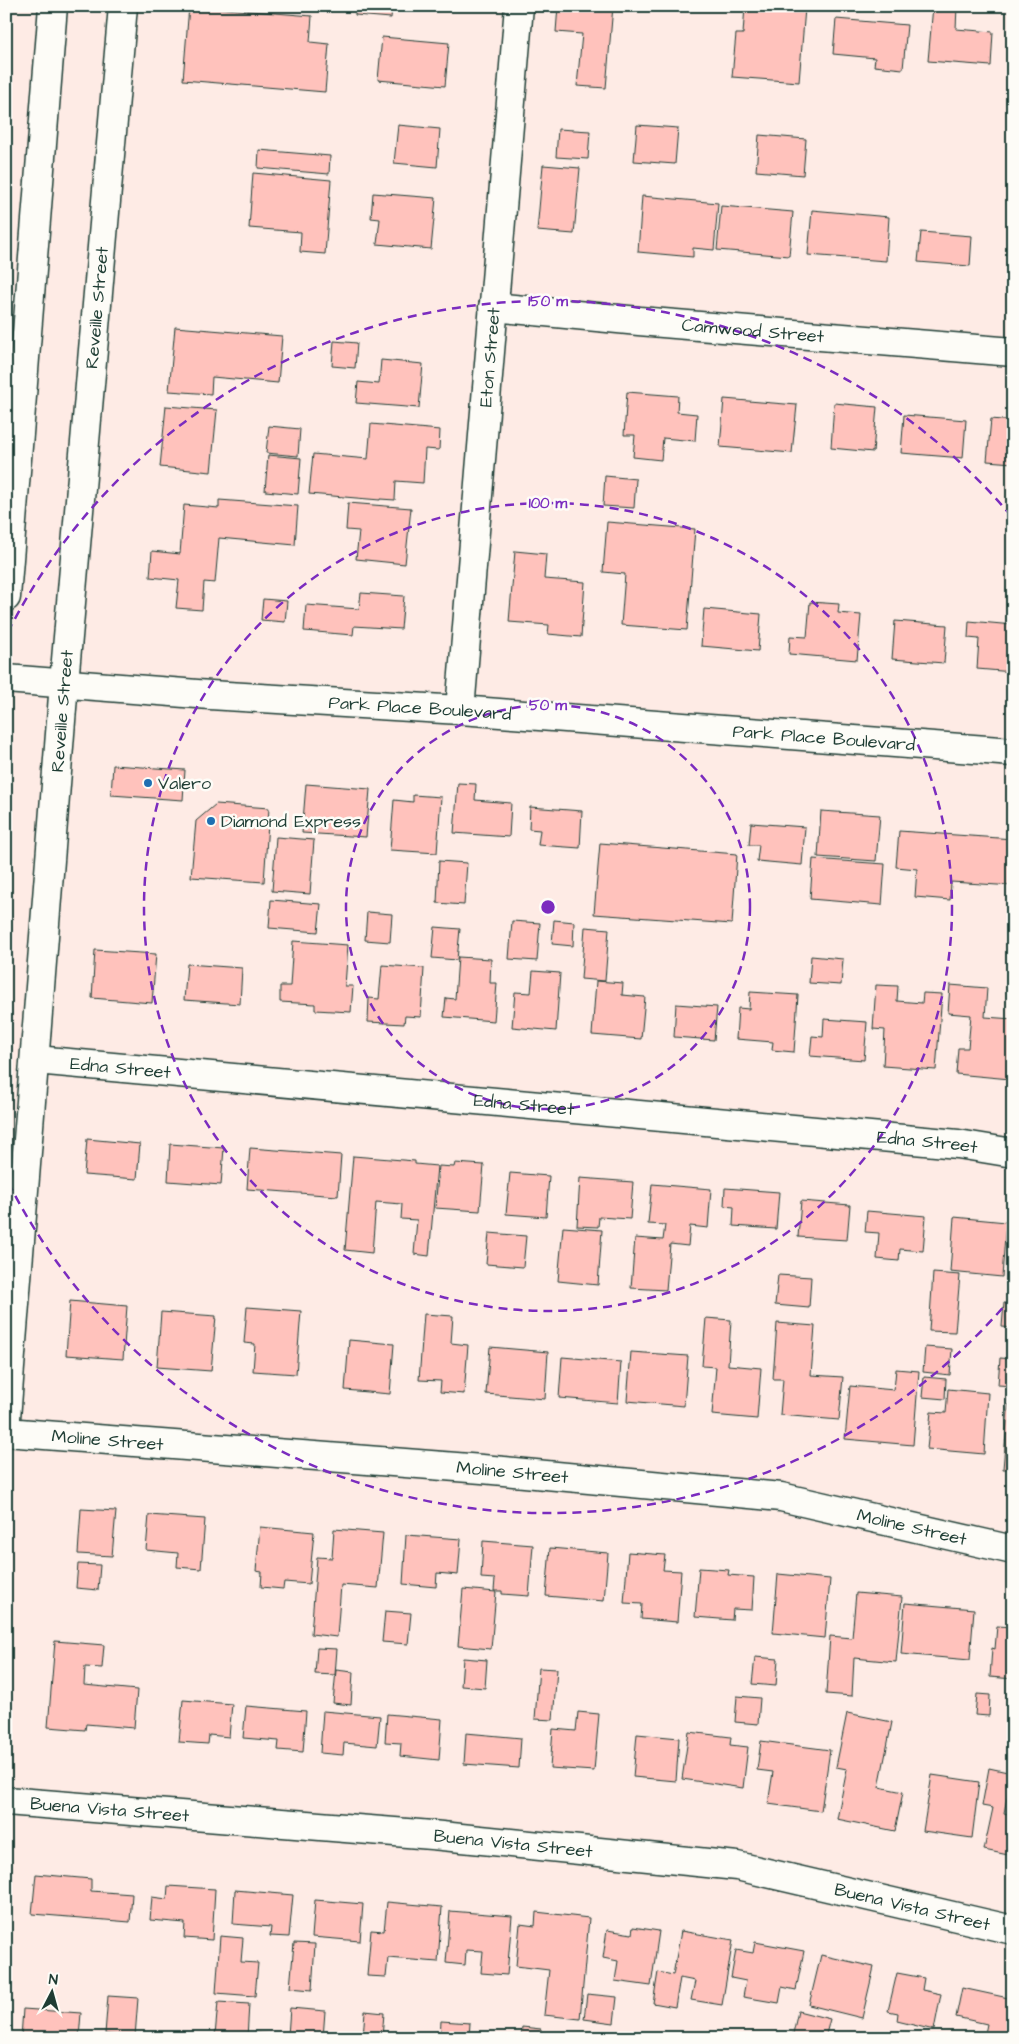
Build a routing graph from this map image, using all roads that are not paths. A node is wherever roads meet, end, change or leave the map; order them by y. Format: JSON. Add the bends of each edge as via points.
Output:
{"nodes":[{"id":1,"x":53,"y":6,"type":"edge"},
{"id":2,"x":122,"y":6,"type":"edge"},
{"id":3,"x":519,"y":6,"type":"edge"},
{"id":4,"x":493,"y":307,"type":"junction"},
{"id":5,"x":1013,"y":352,"type":"edge"},
{"id":6,"x":6,"y":597,"type":"edge"},
{"id":7,"x":6,"y":679,"type":"edge"},
{"id":8,"x":64,"y":684,"type":"junction"},
{"id":9,"x":460,"y":710,"type":"junction"},
{"id":10,"x":1013,"y":752,"type":"edge"},
{"id":11,"x":36,"y":1060,"type":"junction"},
{"id":12,"x":1013,"y":1153,"type":"edge"},
{"id":13,"x":6,"y":1418,"type":"edge"},
{"id":14,"x":6,"y":1432,"type":"edge"},
{"id":15,"x":1013,"y":1550,"type":"edge"},
{"id":16,"x":6,"y":1801,"type":"edge"},
{"id":17,"x":1013,"y":1930,"type":"edge"}],
"edges":[{"from":1,"to":6,"type":"street"},
{"from":2,"to":8,"type":"street","name":"Reveille Street"},
{"from":3,"to":4,"type":"street","name":"Eton Street"},
{"from":4,"to":5,"type":"street","name":"Camwood Street"},
{"from":4,"to":9,"type":"street","name":"Eton Street"},
{"from":7,"to":8,"type":"street","name":"Park Place Boulevard"},
{"from":8,"to":9,"type":"street","name":"Park Place Boulevard"},
{"from":8,"to":11,"type":"street","name":"Reveille Street"},
{"from":9,"to":10,"type":"street","name":"Park Place Boulevard"},
{"from":11,"to":12,"type":"street","name":"Edna Street","via":[[948,1144]]},
{"from":11,"to":13,"type":"street","name":"Reveille Street"},
{"from":14,"to":15,"type":"street","name":"Moline Street","via":[[472,1468],[781,1498]]},
{"from":16,"to":17,"type":"street","name":"Buena Vista Street","via":[[432,1834],[737,1866]]}]}
